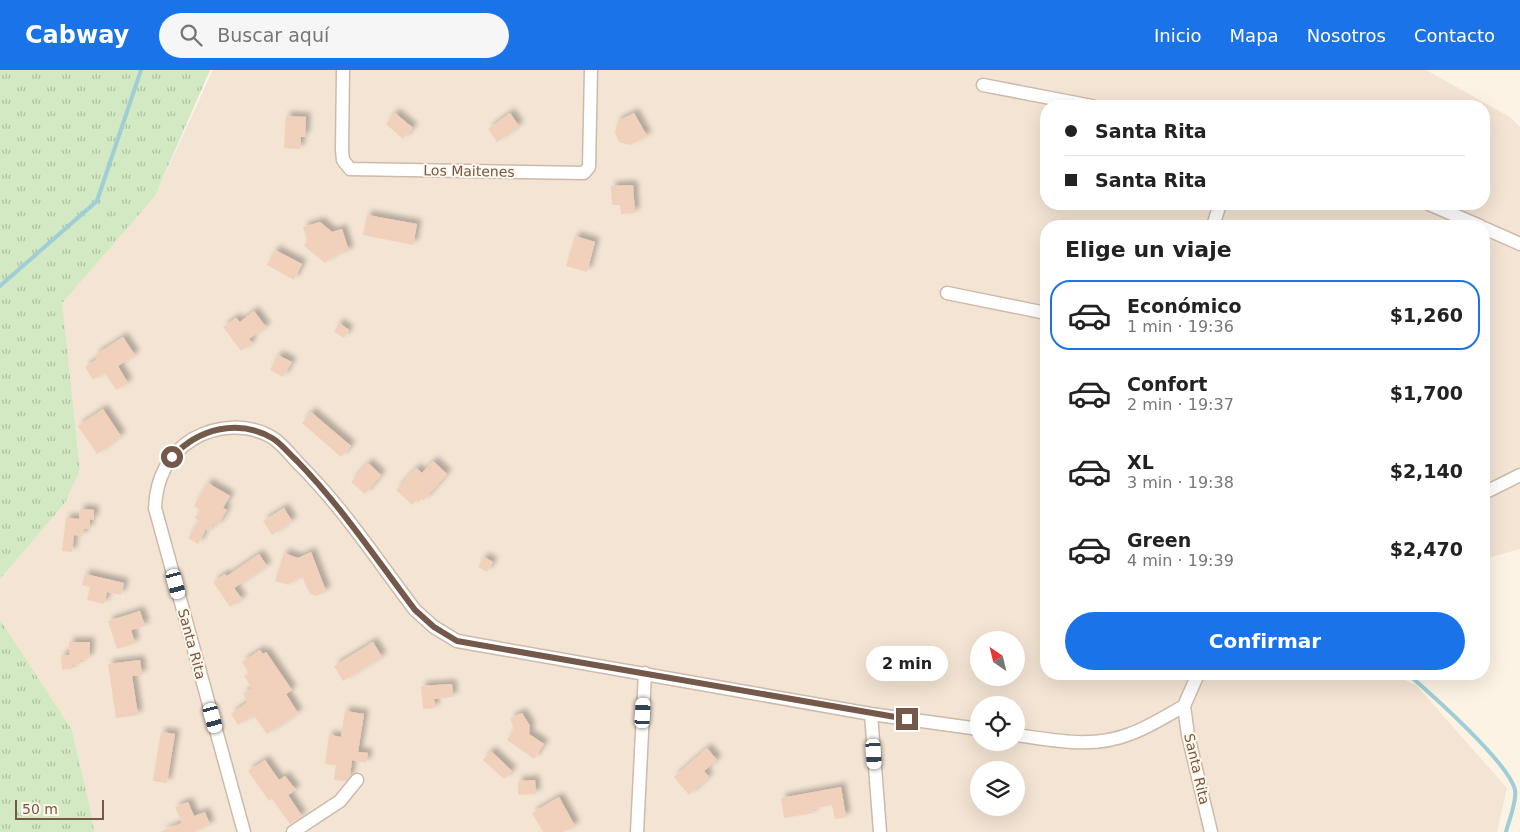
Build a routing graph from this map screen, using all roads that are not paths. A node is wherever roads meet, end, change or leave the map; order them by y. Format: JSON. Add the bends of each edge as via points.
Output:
{"nodes":[{"id":1,"x":343,"y":70,"type":"edge"},
{"id":2,"x":591,"y":70,"type":"edge"},
{"id":3,"x":982,"y":85,"type":"dead end"},
{"id":4,"x":1061,"y":100,"type":"edge"},
{"id":5,"x":1443,"y":210,"type":"edge"},
{"id":6,"x":1466,"y":220,"type":"edge"},
{"id":7,"x":1490,"y":231,"type":"edge"},
{"id":8,"x":1520,"y":244,"type":"edge"},
{"id":9,"x":947,"y":293,"type":"dead end"},
{"id":10,"x":1040,"y":312,"type":"edge"},
{"id":11,"x":1520,"y":475,"type":"edge"},
{"id":12,"x":1490,"y":490,"type":"edge"},
{"id":13,"x":644,"y":673,"type":"junction"},
{"id":14,"x":1195,"y":680,"type":"edge"},
{"id":15,"x":1184,"y":706,"type":"junction"},
{"id":16,"x":871,"y":714,"type":"junction"},
{"id":17,"x":970,"y":728,"type":"edge"},
{"id":18,"x":1025,"y":736,"type":"edge"},
{"id":19,"x":357,"y":780,"type":"dead end"},
{"id":20,"x":244,"y":832,"type":"edge"},
{"id":21,"x":293,"y":832,"type":"edge"},
{"id":22,"x":637,"y":832,"type":"edge"},
{"id":23,"x":880,"y":832,"type":"edge"},
{"id":24,"x":1211,"y":832,"type":"edge"}],
"edges":[{"from":1,"to":2,"type":"street","name":"Los Maitenes","via":[[342,150],[343,160],[350,169],[584,173],[589,168]]},
{"from":3,"to":4,"type":"street"},
{"from":5,"to":6,"type":"street"},
{"from":7,"to":8,"type":"street"},
{"from":9,"to":10,"type":"street"},
{"from":11,"to":12,"type":"street"},
{"from":13,"to":16,"type":"street","name":"Santa Rita"},
{"from":13,"to":20,"type":"street","name":"Santa Rita","via":[[457,641],[446,635],[415,610],[318,482],[275,439],[242,428],[208,432],[188,442],[172,457],[159,481],[155,508]]},
{"from":13,"to":22,"type":"street"},
{"from":14,"to":15,"type":"street"},
{"from":15,"to":18,"type":"street","via":[[1130,734],[1103,741],[1079,743]]},
{"from":15,"to":24,"type":"street","name":"Santa Rita"},
{"from":16,"to":17,"type":"street","name":"Santa Rita"},
{"from":16,"to":23,"type":"street"},
{"from":19,"to":21,"type":"street","via":[[340,800]]}]}
